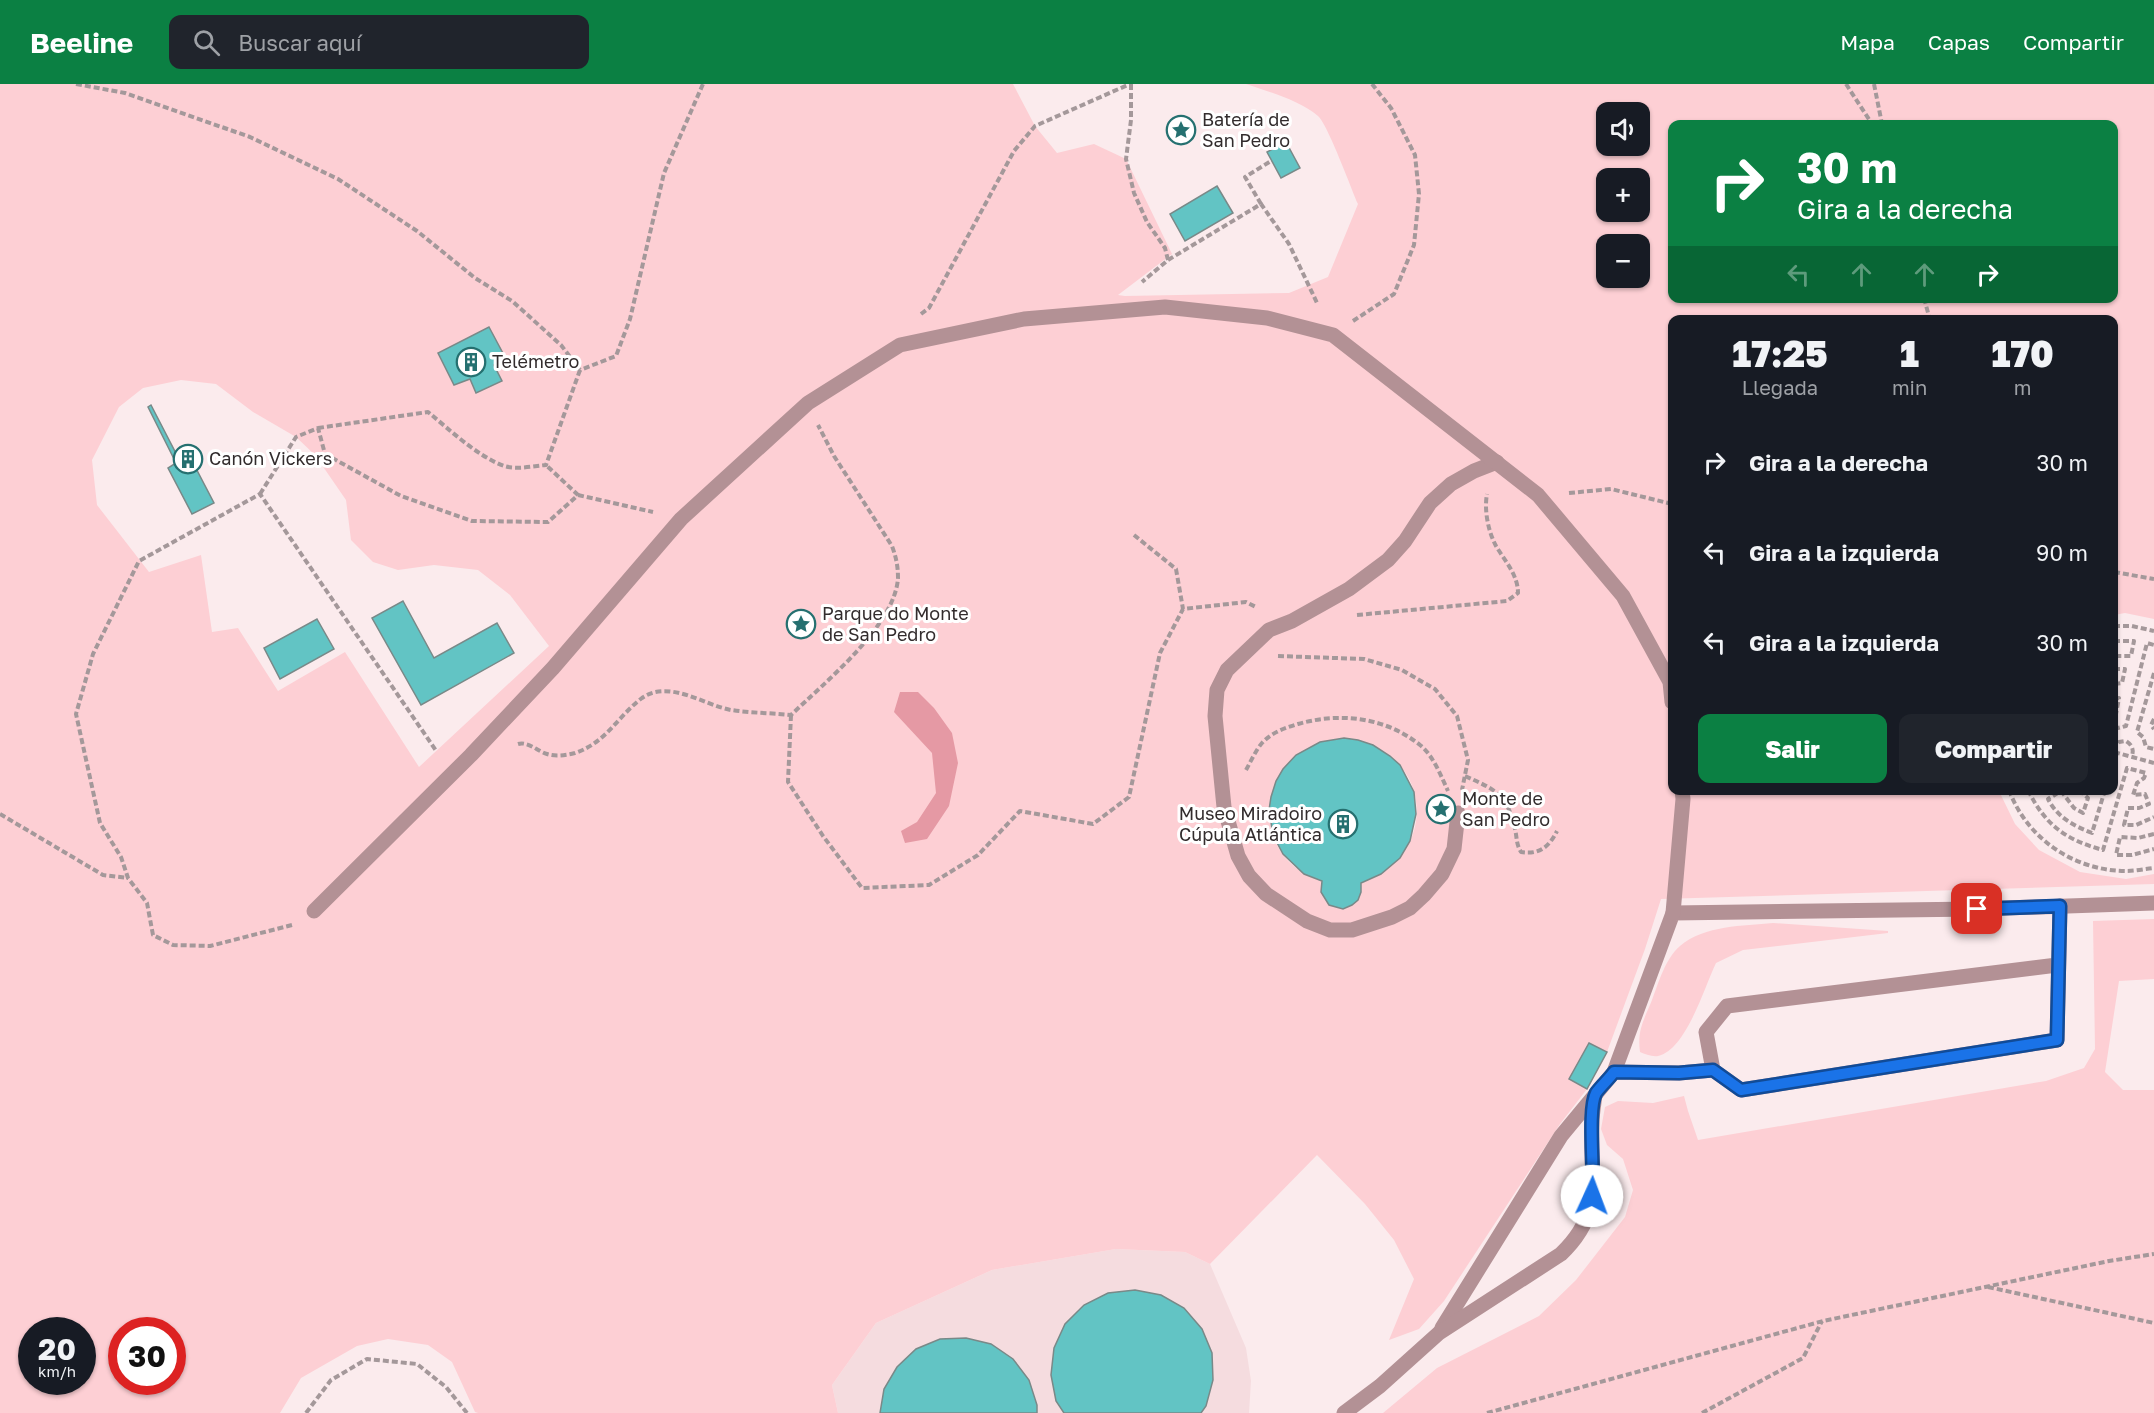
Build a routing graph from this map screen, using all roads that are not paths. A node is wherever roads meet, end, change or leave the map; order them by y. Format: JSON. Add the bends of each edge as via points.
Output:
{"nodes":[{"id":1,"x":1497,"y":462,"type":"junction"},
{"id":2,"x":1668,"y":678,"type":"edge"},
{"id":3,"x":1683,"y":795,"type":"edge"},
{"id":4,"x":1458,"y":813,"type":"road end"},
{"id":5,"x":2154,"y":903,"type":"edge"},
{"id":6,"x":2060,"y":906,"type":"junction"},
{"id":7,"x":314,"y":911,"type":"road end"},
{"id":8,"x":1673,"y":913,"type":"junction"},
{"id":9,"x":2057,"y":965,"type":"junction"},
{"id":10,"x":1713,"y":1070,"type":"junction"},
{"id":11,"x":1614,"y":1072,"type":"junction"},
{"id":12,"x":1595,"y":1095,"type":"junction"},
{"id":13,"x":1438,"y":1333,"type":"junction"},
{"id":14,"x":1344,"y":1413,"type":"edge"}],
"edges":[{"from":1,"to":2,"type":"street","via":[[1538,495],[1623,596]]},
{"from":1,"to":4,"type":"street","via":[[1451,484],[1430,503],[1388,560],[1350,589],[1269,630],[1227,670],[1217,690],[1215,724],[1224,807],[1238,856],[1266,894],[1306,921],[1330,930],[1352,930],[1410,908],[1442,874],[1454,849]]},
{"from":1,"to":7,"type":"street","via":[[1333,335],[1268,318],[1165,306],[1024,319],[900,345],[808,403],[681,519],[553,668]]},
{"from":3,"to":8,"type":"street"},
{"from":5,"to":6,"type":"street"},
{"from":6,"to":8,"type":"street"},
{"from":6,"to":9,"type":"street"},
{"from":8,"to":11,"type":"street"},
{"from":9,"to":10,"type":"street","via":[[1727,1006],[1706,1032]]},
{"from":9,"to":10,"type":"street","via":[[2057,1040],[1741,1090]]},
{"from":10,"to":11,"type":"street"},
{"from":11,"to":12,"type":"street"},
{"from":12,"to":13,"type":"street","via":[[1561,1136]]},
{"from":12,"to":13,"type":"street","via":[[1591,1208],[1575,1240],[1561,1254]]},
{"from":13,"to":14,"type":"street"}]}
